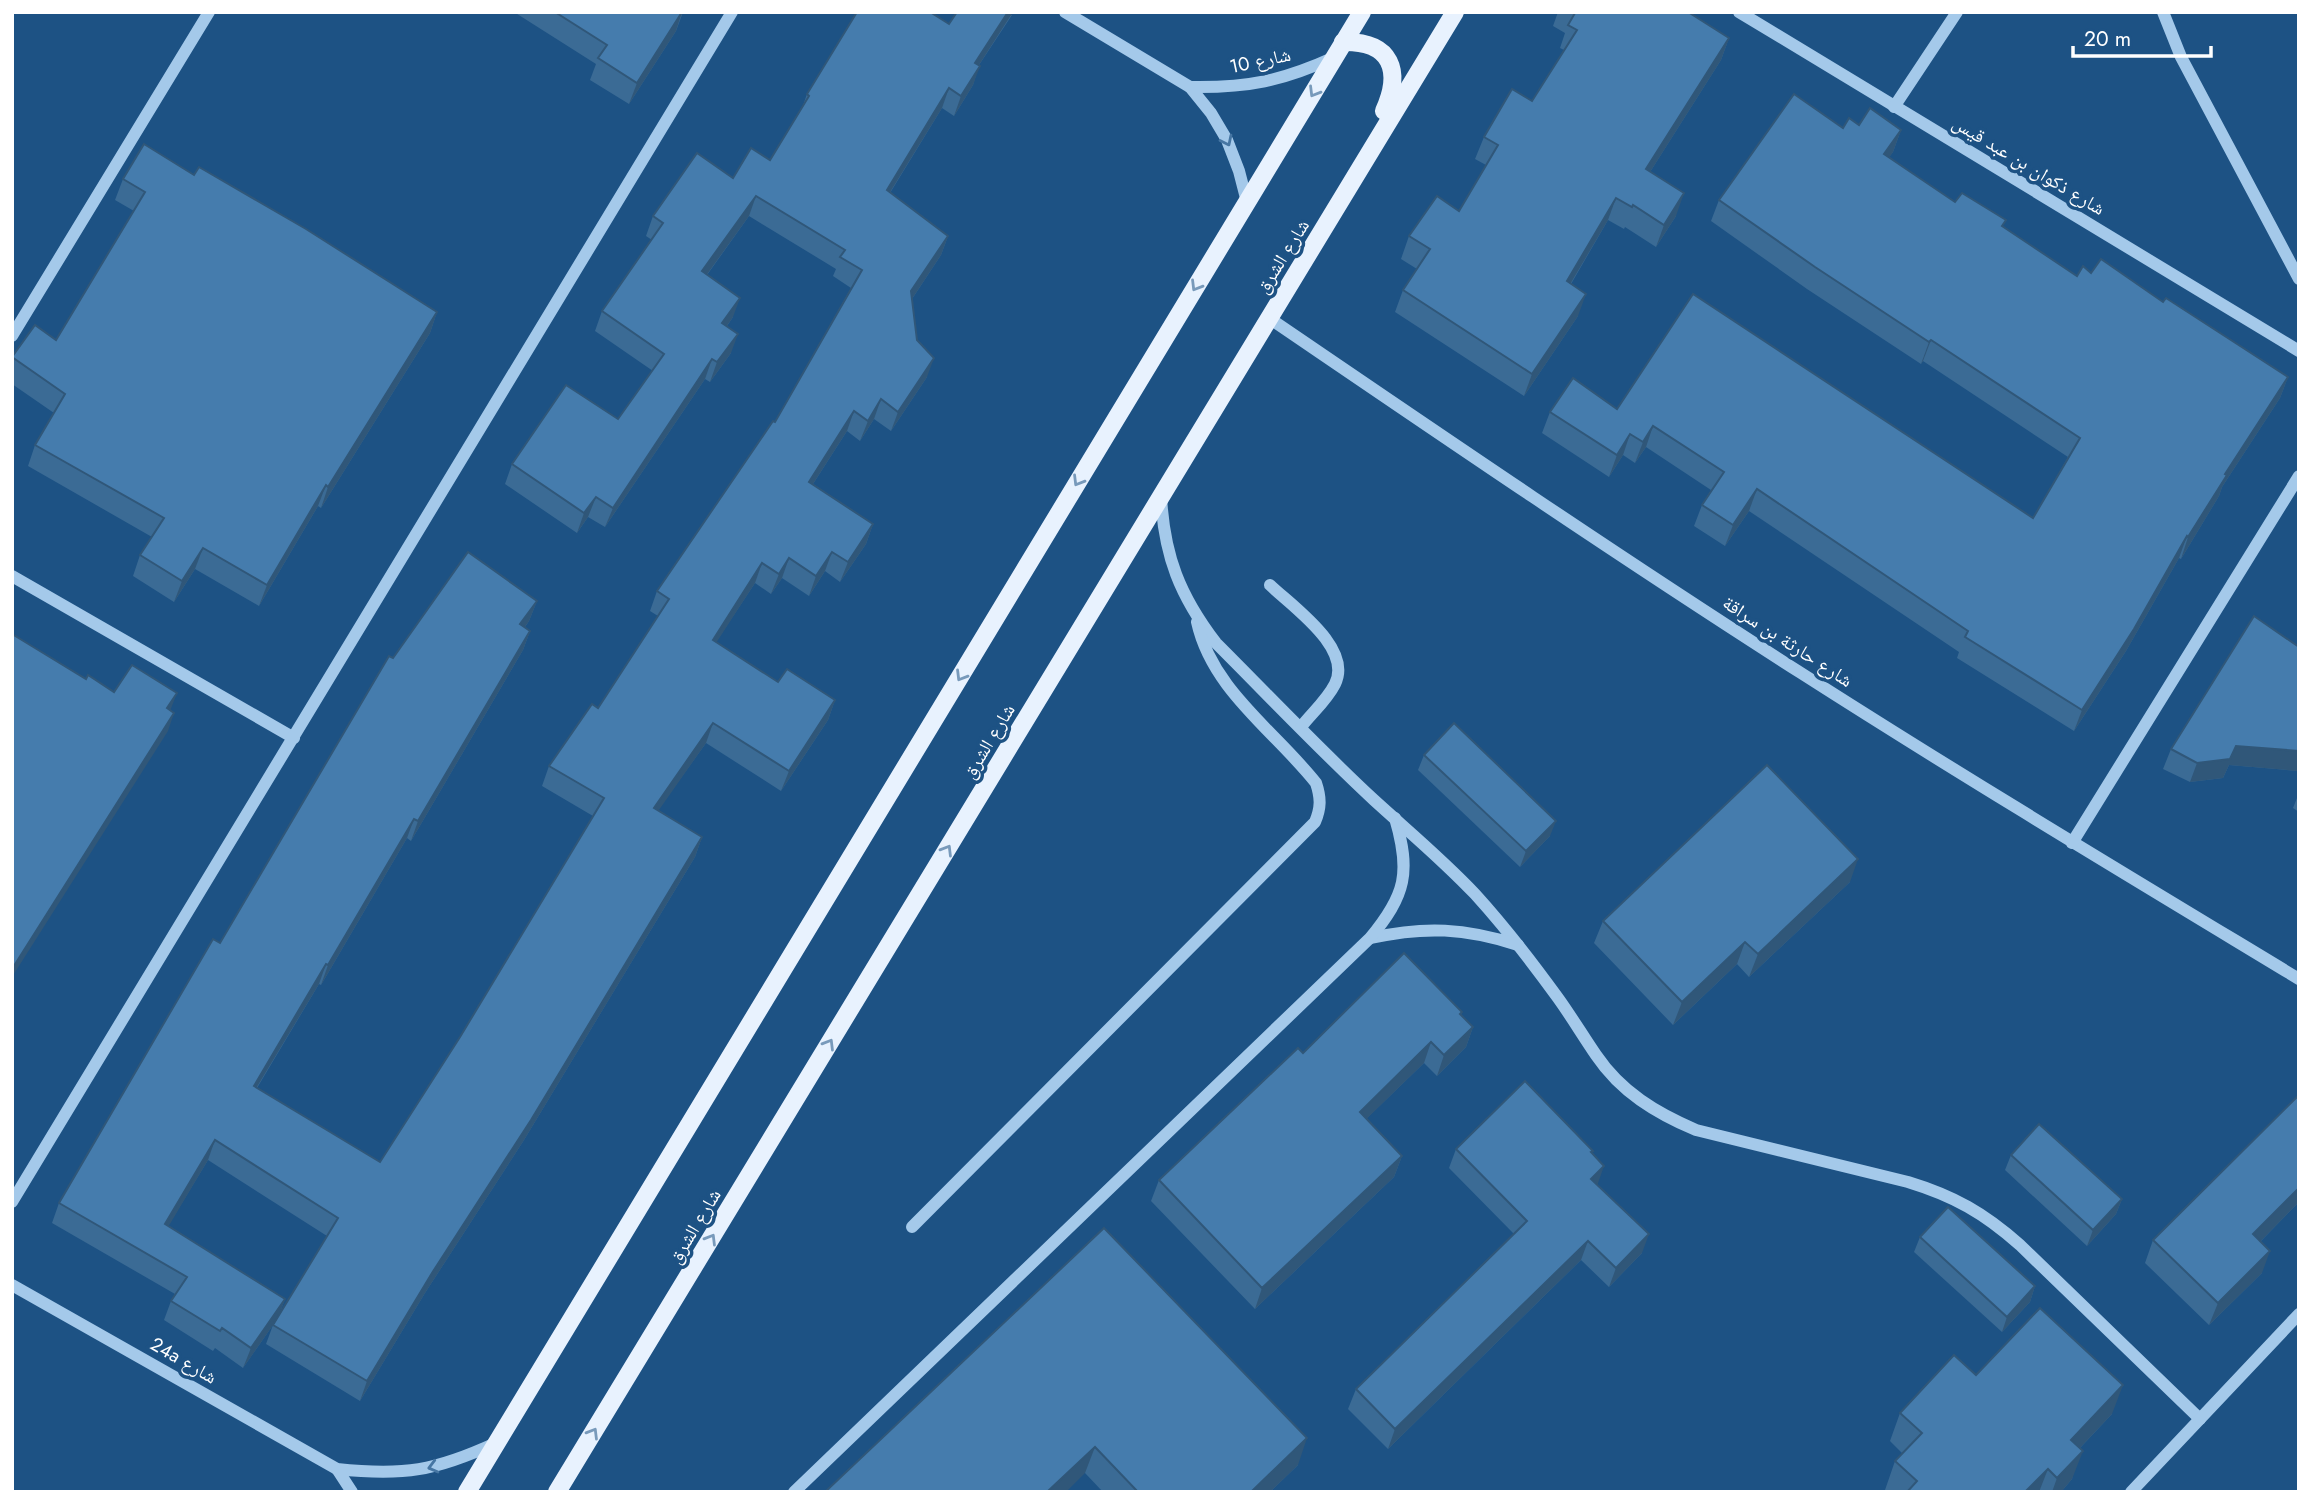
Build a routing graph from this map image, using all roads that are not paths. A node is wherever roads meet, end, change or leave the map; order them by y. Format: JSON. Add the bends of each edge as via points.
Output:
{"nodes":[{"id":1,"x":209,"y":12,"type":"edge"},
{"id":2,"x":732,"y":12,"type":"edge"},
{"id":3,"x":1065,"y":12,"type":"edge"},
{"id":4,"x":1362,"y":12,"type":"edge"},
{"id":5,"x":1455,"y":12,"type":"edge"},
{"id":6,"x":1739,"y":12,"type":"edge"},
{"id":7,"x":1957,"y":12,"type":"edge"},
{"id":8,"x":2163,"y":12,"type":"edge"},
{"id":9,"x":1339,"y":49,"type":"junction"},
{"id":10,"x":1191,"y":88,"type":"junction"},
{"id":11,"x":1894,"y":107,"type":"junction"},
{"id":12,"x":1360,"y":169,"type":"junction"},
{"id":13,"x":1247,"y":202,"type":"junction"},
{"id":14,"x":2299,"y":278,"type":"edge"},
{"id":15,"x":1269,"y":317,"type":"junction"},
{"id":16,"x":12,"y":336,"type":"edge"},
{"id":17,"x":2299,"y":351,"type":"edge"},
{"id":18,"x":2299,"y":475,"type":"edge"},
{"id":19,"x":1161,"y":496,"type":"junction"},
{"id":20,"x":12,"y":576,"type":"edge"},
{"id":21,"x":1270,"y":585,"type":"dead end"},
{"id":22,"x":1196,"y":617,"type":"junction"},
{"id":23,"x":1301,"y":727,"type":"junction"},
{"id":24,"x":293,"y":737,"type":"junction"},
{"id":25,"x":1395,"y":818,"type":"junction"},
{"id":26,"x":2072,"y":843,"type":"junction"},
{"id":27,"x":1370,"y":938,"type":"junction"},
{"id":28,"x":1519,"y":945,"type":"junction"},
{"id":29,"x":2299,"y":979,"type":"edge"},
{"id":30,"x":12,"y":1202,"type":"edge"},
{"id":31,"x":912,"y":1227,"type":"dead end"},
{"id":32,"x":12,"y":1285,"type":"edge"},
{"id":33,"x":2299,"y":1314,"type":"edge"},
{"id":34,"x":2200,"y":1419,"type":"junction"},
{"id":35,"x":496,"y":1443,"type":"junction"},
{"id":36,"x":337,"y":1469,"type":"junction"},
{"id":37,"x":352,"y":1492,"type":"edge"},
{"id":38,"x":467,"y":1492,"type":"edge"},
{"id":39,"x":558,"y":1492,"type":"edge"},
{"id":40,"x":794,"y":1492,"type":"edge"},
{"id":41,"x":2132,"y":1492,"type":"edge"}],
"edges":[{"from":1,"to":16,"type":"street"},
{"from":2,"to":24,"type":"street"},
{"from":3,"to":10,"type":"street"},
{"from":4,"to":9,"type":"main road"},
{"from":5,"to":12,"type":"main road","name":"شارع الشرق"},
{"from":6,"to":11,"type":"street","name":"شارع ذكوان بن عبد قيس"},
{"from":7,"to":11,"type":"street"},
{"from":8,"to":14,"type":"street","via":[[2181,57]]},
{"from":9,"to":10,"type":"street","name":"شارع 10","via":[[1301,72],[1265,83]]},
{"from":9,"to":12,"type":"main road","via":[[1361,42],[1377,48],[1394,75],[1393,92]]},
{"from":9,"to":13,"type":"main road","one_way":true},
{"from":10,"to":13,"type":"street","one_way":true,"via":[[1227,140]]},
{"from":11,"to":17,"type":"street","name":"شارع ذكوان بن عبد قيس"},
{"from":12,"to":15,"type":"main road","name":"شارع الشرق"},
{"from":13,"to":35,"type":"main road","one_way":true},
{"from":15,"to":19,"type":"main road","name":"شارع الشرق"},
{"from":15,"to":26,"type":"street","name":"شارع حارثة بن سراقة","via":[[1533,498]]},
{"from":18,"to":26,"type":"street"},
{"from":19,"to":22,"type":"street","via":[[1169,559]]},
{"from":39,"to":19,"type":"main road","name":"شارع الشرق","one_way":true},
{"from":20,"to":24,"type":"street"},
{"from":21,"to":23,"type":"street","via":[[1325,638],[1337,658],[1336,682]]},
{"from":22,"to":23,"type":"street"},
{"from":22,"to":31,"type":"street","via":[[1221,678],[1316,783],[1321,796],[1315,822]]},
{"from":23,"to":25,"type":"street"},
{"from":24,"to":30,"type":"street"},
{"from":25,"to":27,"type":"street","via":[[1405,849],[1403,882],[1391,913]]},
{"from":25,"to":28,"type":"street","via":[[1426,844]]},
{"from":26,"to":29,"type":"street","name":"شارع حارثة بن سراقة"},
{"from":27,"to":28,"type":"street","via":[[1400,931],[1460,930]]},
{"from":27,"to":40,"type":"street"},
{"from":28,"to":34,"type":"street","via":[[1597,1058],[1641,1102],[1696,1130],[1908,1182],[1968,1205],[2020,1245]]},
{"from":32,"to":36,"type":"street","name":"24a شارع"},
{"from":33,"to":34,"type":"street"},
{"from":34,"to":41,"type":"street"},
{"from":35,"to":36,"type":"street","name":"24a شارع","one_way":true,"via":[[419,1471]]},
{"from":35,"to":38,"type":"main road"},
{"from":36,"to":37,"type":"street","name":"24a شارع"}]}
